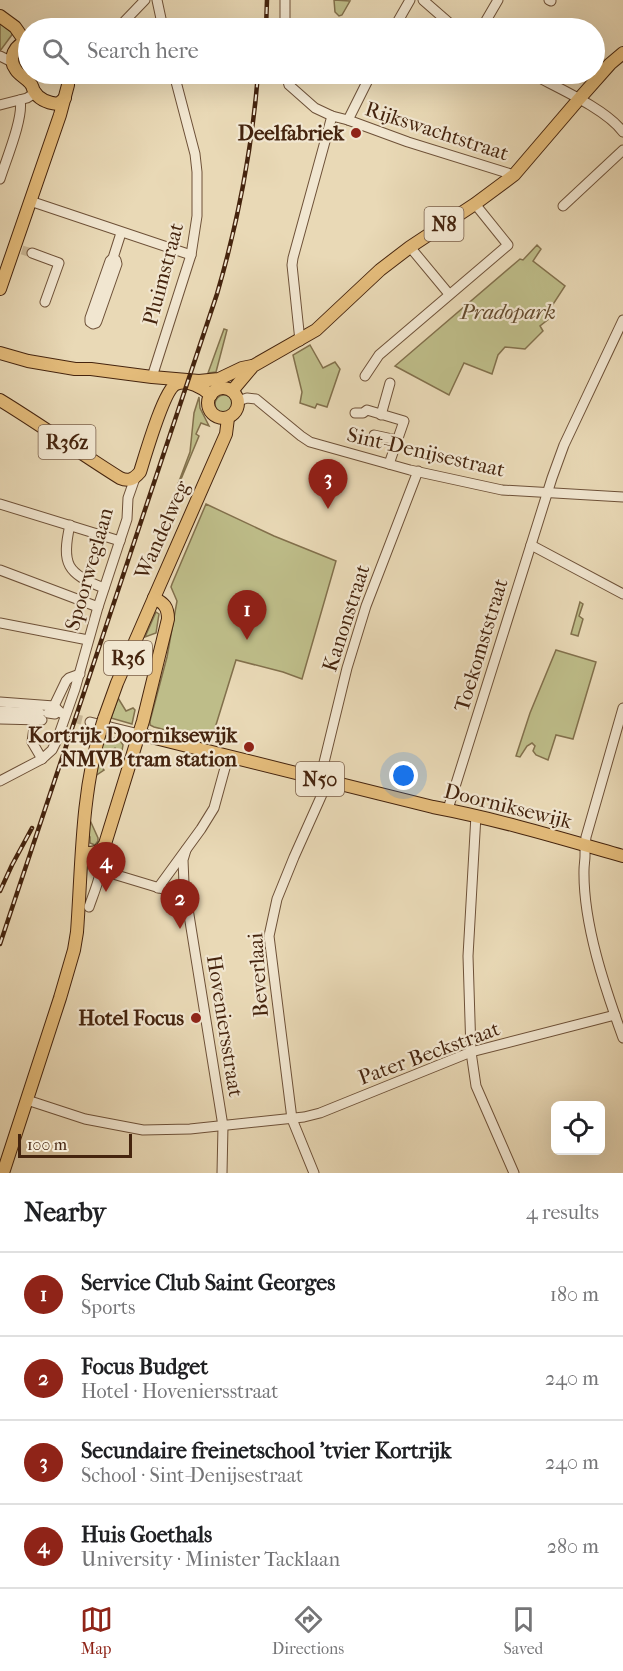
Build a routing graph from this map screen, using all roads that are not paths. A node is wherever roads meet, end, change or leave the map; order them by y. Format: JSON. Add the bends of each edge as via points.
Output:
{"nodes":[{"id":1,"x":145,"y":0,"type":"edge"},
{"id":2,"x":157,"y":0,"type":"edge"},
{"id":3,"x":285,"y":0,"type":"edge"},
{"id":4,"x":410,"y":0,"type":"edge"},
{"id":5,"x":423,"y":0,"type":"edge"},
{"id":6,"x":498,"y":0,"type":"edge"},
{"id":7,"x":0,"y":15,"type":"edge"},
{"id":8,"x":128,"y":18,"type":"edge"},
{"id":9,"x":161,"y":18,"type":"edge"},
{"id":10,"x":285,"y":18,"type":"edge"},
{"id":11,"x":400,"y":18,"type":"edge"},
{"id":12,"x":443,"y":18,"type":"edge"},
{"id":13,"x":488,"y":18,"type":"edge"},
{"id":14,"x":18,"y":31,"type":"edge"},
{"id":15,"x":18,"y":46,"type":"edge"},
{"id":16,"x":623,"y":53,"type":"edge"},
{"id":17,"x":0,"y":56,"type":"edge"},
{"id":18,"x":12,"y":62,"type":"junction"},
{"id":19,"x":605,"y":70,"type":"edge"},
{"id":20,"x":18,"y":73,"type":"edge"},
{"id":21,"x":30,"y":84,"type":"edge"},
{"id":22,"x":68,"y":84,"type":"edge"},
{"id":23,"x":177,"y":84,"type":"edge"},
{"id":24,"x":289,"y":84,"type":"edge"},
{"id":25,"x":366,"y":84,"type":"edge"},
{"id":26,"x":551,"y":84,"type":"edge"},
{"id":27,"x":592,"y":84,"type":"edge"},
{"id":28,"x":35,"y":93,"type":"junction"},
{"id":29,"x":65,"y":98,"type":"junction"},
{"id":30,"x":579,"y":99,"type":"junction"},
{"id":31,"x":20,"y":100,"type":"junction"},
{"id":32,"x":0,"y":105,"type":"edge"},
{"id":33,"x":332,"y":116,"type":"junction"},
{"id":34,"x":348,"y":120,"type":"junction"},
{"id":35,"x":623,"y":132,"type":"edge"},
{"id":36,"x":623,"y":150,"type":"edge"},
{"id":37,"x":514,"y":175,"type":"junction"},
{"id":38,"x":0,"y":179,"type":"edge"},
{"id":39,"x":30,"y":201,"type":"junction"},
{"id":40,"x":475,"y":204,"type":"junction"},
{"id":41,"x":563,"y":206,"type":"dead end"},
{"id":42,"x":121,"y":232,"type":"junction"},
{"id":43,"x":410,"y":247,"type":"junction"},
{"id":44,"x":32,"y":254,"type":"tunnel mouth"},
{"id":45,"x":191,"y":255,"type":"junction"},
{"id":46,"x":113,"y":258,"type":"junction"},
{"id":47,"x":0,"y":289,"type":"edge"},
{"id":48,"x":449,"y":294,"type":"junction"},
{"id":49,"x":45,"y":302,"type":"dead end"},
{"id":50,"x":623,"y":320,"type":"edge"},
{"id":51,"x":300,"y":341,"type":"junction"},
{"id":52,"x":0,"y":353,"type":"edge"},
{"id":53,"x":254,"y":366,"type":"junction"},
{"id":54,"x":126,"y":373,"type":"junction"},
{"id":55,"x":365,"y":376,"type":"dead end"},
{"id":56,"x":152,"y":377,"type":"junction"},
{"id":57,"x":199,"y":381,"type":"junction"},
{"id":58,"x":390,"y":383,"type":"dead end"},
{"id":59,"x":213,"y":393,"type":"junction"},
{"id":60,"x":235,"y":396,"type":"junction"},
{"id":61,"x":0,"y":400,"type":"edge"},
{"id":62,"x":165,"y":400,"type":"junction"},
{"id":63,"x":355,"y":413,"type":"dead end"},
{"id":64,"x":381,"y":415,"type":"junction"},
{"id":65,"x":224,"y":418,"type":"junction"},
{"id":66,"x":374,"y":435,"type":"dead end"},
{"id":67,"x":398,"y":440,"type":"junction"},
{"id":68,"x":389,"y":464,"type":"junction"},
{"id":69,"x":418,"y":471,"type":"junction"},
{"id":70,"x":135,"y":478,"type":"junction"},
{"id":71,"x":549,"y":492,"type":"junction"},
{"id":72,"x":623,"y":497,"type":"edge"},
{"id":73,"x":0,"y":504,"type":"edge"},
{"id":74,"x":70,"y":525,"type":"junction"},
{"id":75,"x":120,"y":541,"type":"junction"},
{"id":76,"x":531,"y":545,"type":"junction"},
{"id":77,"x":0,"y":570,"type":"edge"},
{"id":78,"x":104,"y":588,"type":"junction"},
{"id":79,"x":623,"y":594,"type":"edge"},
{"id":80,"x":154,"y":598,"type":"junction"},
{"id":81,"x":98,"y":607,"type":"junction"},
{"id":82,"x":0,"y":623,"type":"edge"},
{"id":83,"x":88,"y":640,"type":"junction"},
{"id":84,"x":80,"y":674,"type":"junction"},
{"id":85,"x":0,"y":702,"type":"edge"},
{"id":86,"x":623,"y":708,"type":"edge"},
{"id":87,"x":0,"y":711,"type":"edge"},
{"id":88,"x":47,"y":714,"type":"junction"},
{"id":89,"x":0,"y":719,"type":"edge"},
{"id":90,"x":90,"y":722,"type":"tunnel mouth"},
{"id":91,"x":139,"y":734,"type":"junction"},
{"id":92,"x":228,"y":757,"type":"junction"},
{"id":93,"x":42,"y":759,"type":"junction"},
{"id":94,"x":324,"y":780,"type":"junction"},
{"id":95,"x":0,"y":781,"type":"edge"},
{"id":96,"x":448,"y":809,"type":"junction"},
{"id":97,"x":476,"y":815,"type":"junction"},
{"id":98,"x":584,"y":845,"type":"junction"},
{"id":99,"x":186,"y":850,"type":"junction"},
{"id":100,"x":100,"y":851,"type":"junction"},
{"id":101,"x":81,"y":853,"type":"junction"},
{"id":102,"x":623,"y":856,"type":"edge"},
{"id":103,"x":100,"y":870,"type":"junction"},
{"id":104,"x":158,"y":888,"type":"junction"},
{"id":105,"x":186,"y":896,"type":"junction"},
{"id":106,"x":89,"y":908,"type":"dead end"},
{"id":107,"x":615,"y":1015,"type":"junction"},
{"id":108,"x":623,"y":1038,"type":"edge"},
{"id":109,"x":471,"y":1052,"type":"junction"},
{"id":110,"x":27,"y":1100,"type":"junction"},
{"id":111,"x":292,"y":1119,"type":"junction"},
{"id":112,"x":223,"y":1125,"type":"junction"},
{"id":113,"x":3,"y":1173,"type":"edge"},
{"id":114,"x":222,"y":1173,"type":"edge"},
{"id":115,"x":314,"y":1173,"type":"edge"},
{"id":116,"x":514,"y":1173,"type":"edge"}],
"edges":[{"from":1,"to":8,"type":"street"},
{"from":2,"to":9,"type":"street"},
{"from":3,"to":10,"type":"street"},
{"from":4,"to":11,"type":"street"},
{"from":5,"to":12,"type":"street"},
{"from":6,"to":13,"type":"street"},
{"from":7,"to":14,"type":"main road"},
{"from":15,"to":18,"type":"main road"},
{"from":16,"to":19,"type":"main road","number":"N8"},
{"from":17,"to":18,"type":"street"},
{"from":18,"to":20,"type":"main road"},
{"from":21,"to":28,"type":"main road"},
{"from":22,"to":29,"type":"main road"},
{"from":23,"to":45,"type":"street","name":"Pluimstraat","via":[[197,172],[197,216]]},
{"from":24,"to":33,"type":"street","name":"Rijkswachtstraat","via":[[315,108]]},
{"from":25,"to":34,"type":"street"},
{"from":26,"to":30,"type":"street"},
{"from":27,"to":30,"type":"main road","number":"N8"},
{"from":28,"to":29,"type":"main road","via":[[55,104]]},
{"from":28,"to":31,"type":"street"},
{"from":29,"to":39,"type":"main road"},
{"from":30,"to":35,"type":"street"},
{"from":30,"to":37,"type":"main road","number":"N8"},
{"from":31,"to":32,"type":"street"},
{"from":31,"to":38,"type":"street","via":[[20,118]]},
{"from":33,"to":34,"type":"street","name":"Rijkswachtstraat"},
{"from":33,"to":51,"type":"street","via":[[292,265]]},
{"from":34,"to":37,"type":"street","name":"Rijkswachtstraat"},
{"from":36,"to":41,"type":"street"},
{"from":37,"to":40,"type":"main road","number":"N8"},
{"from":39,"to":42,"type":"street"},
{"from":39,"to":47,"type":"main road","via":[[18,249]]},
{"from":40,"to":43,"type":"main road","number":"N8"},
{"from":40,"to":48,"type":"street","via":[[508,244]]},
{"from":42,"to":45,"type":"street"},
{"from":42,"to":46,"type":"street"},
{"from":43,"to":48,"type":"street"},
{"from":43,"to":51,"type":"main road","number":"N8"},
{"from":44,"to":49,"type":"street","via":[[59,263]]},
{"from":45,"to":56,"type":"street","name":"Pluimstraat"},
{"from":46,"to":46,"type":"street","via":[[90,319],[93,324],[117,264]]},
{"from":48,"to":55,"type":"street","via":[[379,355]]},
{"from":50,"to":71,"type":"street","name":"Toekomststraat","via":[[564,445]]},
{"from":51,"to":53,"type":"main road","number":"N8"},
{"from":52,"to":54,"type":"main road","via":[[75,369]]},
{"from":53,"to":57,"type":"main road","number":"N8","via":[[219,379]]},
{"from":53,"to":60,"type":"main road","number":"N8"},
{"from":54,"to":56,"type":"main road"},
{"from":54,"to":62,"type":"main road","via":[[163,385]]},
{"from":56,"to":57,"type":"main road"},
{"from":57,"to":59,"type":"main road"},
{"from":58,"to":64,"type":"street"},
{"from":59,"to":60,"type":"main road","via":[[225,388]]},
{"from":59,"to":62,"type":"main road","via":[[182,383],[174,386]]},
{"from":59,"to":65,"type":"main road","via":[[209,409],[213,415]]},
{"from":60,"to":65,"type":"main road","number":"R36","via":[[235,413]]},
{"from":60,"to":68,"type":"street","name":"Sint-Denijsestraat","via":[[256,399],[310,442]]},
{"from":61,"to":70,"type":"main road","number":"R36z","via":[[120,478]]},
{"from":62,"to":70,"type":"main road","name":"Spoorweglaan"},
{"from":63,"to":64,"type":"street","via":[[368,410]]},
{"from":64,"to":67,"type":"street","via":[[404,421]]},
{"from":65,"to":80,"type":"main road","name":"Wandelweg","number":"R36","via":[[226,434]]},
{"from":66,"to":67,"type":"street"},
{"from":67,"to":68,"type":"street"},
{"from":68,"to":69,"type":"street","name":"Sint-Denijsestraat"},
{"from":69,"to":71,"type":"street","name":"Sint-Denijsestraat","via":[[502,490]]},
{"from":69,"to":94,"type":"street","name":"Kanonstraat","via":[[366,606],[347,668]]},
{"from":70,"to":75,"type":"street","name":"Spoorweglaan"},
{"from":71,"to":72,"type":"street","name":"Sint-Denijsestraat"},
{"from":71,"to":76,"type":"street","name":"Toekomststraat"},
{"from":73,"to":74,"type":"street"},
{"from":74,"to":75,"type":"street"},
{"from":74,"to":78,"type":"street","via":[[68,563],[83,580]]},
{"from":75,"to":78,"type":"street","name":"Spoorweglaan"},
{"from":76,"to":79,"type":"street"},
{"from":76,"to":96,"type":"street","name":"Toekomststraat"},
{"from":77,"to":81,"type":"street"},
{"from":78,"to":81,"type":"street","name":"Spoorweglaan"},
{"from":80,"to":91,"type":"main road","name":"Wandelweg","via":[[163,602],[168,619]]},
{"from":80,"to":101,"type":"main road","number":"R36","bridge":true,"via":[[117,683],[93,754]]},
{"from":81,"to":83,"type":"street","name":"Spoorweglaan"},
{"from":82,"to":83,"type":"street"},
{"from":83,"to":84,"type":"street","name":"Spoorweglaan"},
{"from":84,"to":88,"type":"street","via":[[63,685]]},
{"from":84,"to":93,"type":"street","name":"Spoorweglaan","via":[[62,729],[52,750]]},
{"from":85,"to":88,"type":"street"},
{"from":86,"to":98,"type":"street"},
{"from":87,"to":88,"type":"street"},
{"from":88,"to":89,"type":"street"},
{"from":88,"to":93,"type":"street","via":[[32,742]]},
{"from":90,"to":91,"type":"street"},
{"from":91,"to":92,"type":"main road","name":"Doorniksewijk","number":"N50"},
{"from":91,"to":100,"type":"main road","name":"Wandelweg"},
{"from":92,"to":94,"type":"main road","name":"Doorniksewijk","number":"N50"},
{"from":92,"to":99,"type":"street","via":[[214,808]]},
{"from":93,"to":95,"type":"street"},
{"from":94,"to":96,"type":"main road","name":"Doorniksewijk","number":"N50"},
{"from":94,"to":111,"type":"street","name":"Beverlaai","via":[[277,899],[269,936]]},
{"from":96,"to":97,"type":"main road","name":"Doorniksewijk","number":"N50"},
{"from":97,"to":98,"type":"main road","name":"Doorniksewijk","number":"N50"},
{"from":97,"to":109,"type":"street","via":[[468,956]]},
{"from":98,"to":102,"type":"main road","name":"Doorniksewijk","number":"N50"},
{"from":98,"to":107,"type":"street","via":[[587,908]]},
{"from":99,"to":104,"type":"street"},
{"from":99,"to":105,"type":"street","name":"Hoveniersstraat"},
{"from":100,"to":101,"type":"main road"},
{"from":100,"to":103,"type":"street"},
{"from":101,"to":110,"type":"main road","number":"R36","via":[[74,950]]},
{"from":103,"to":104,"type":"street"},
{"from":103,"to":106,"type":"street"},
{"from":104,"to":105,"type":"street"},
{"from":105,"to":112,"type":"street","name":"Hoveniersstraat"},
{"from":107,"to":108,"type":"street"},
{"from":107,"to":109,"type":"street","name":"Pater Beckstraat"},
{"from":109,"to":111,"type":"street","name":"Pater Beckstraat","via":[[320,1113]]},
{"from":109,"to":116,"type":"street","via":[[476,1086]]},
{"from":110,"to":112,"type":"street","name":"Pater Beckstraat","via":[[93,1121],[143,1130]]},
{"from":110,"to":113,"type":"main road","number":"R36"},
{"from":111,"to":112,"type":"street","name":"Pater Beckstraat"},
{"from":111,"to":115,"type":"street","name":"Beverlaai"},
{"from":112,"to":114,"type":"street","name":"Hoveniersstraat"}]}
